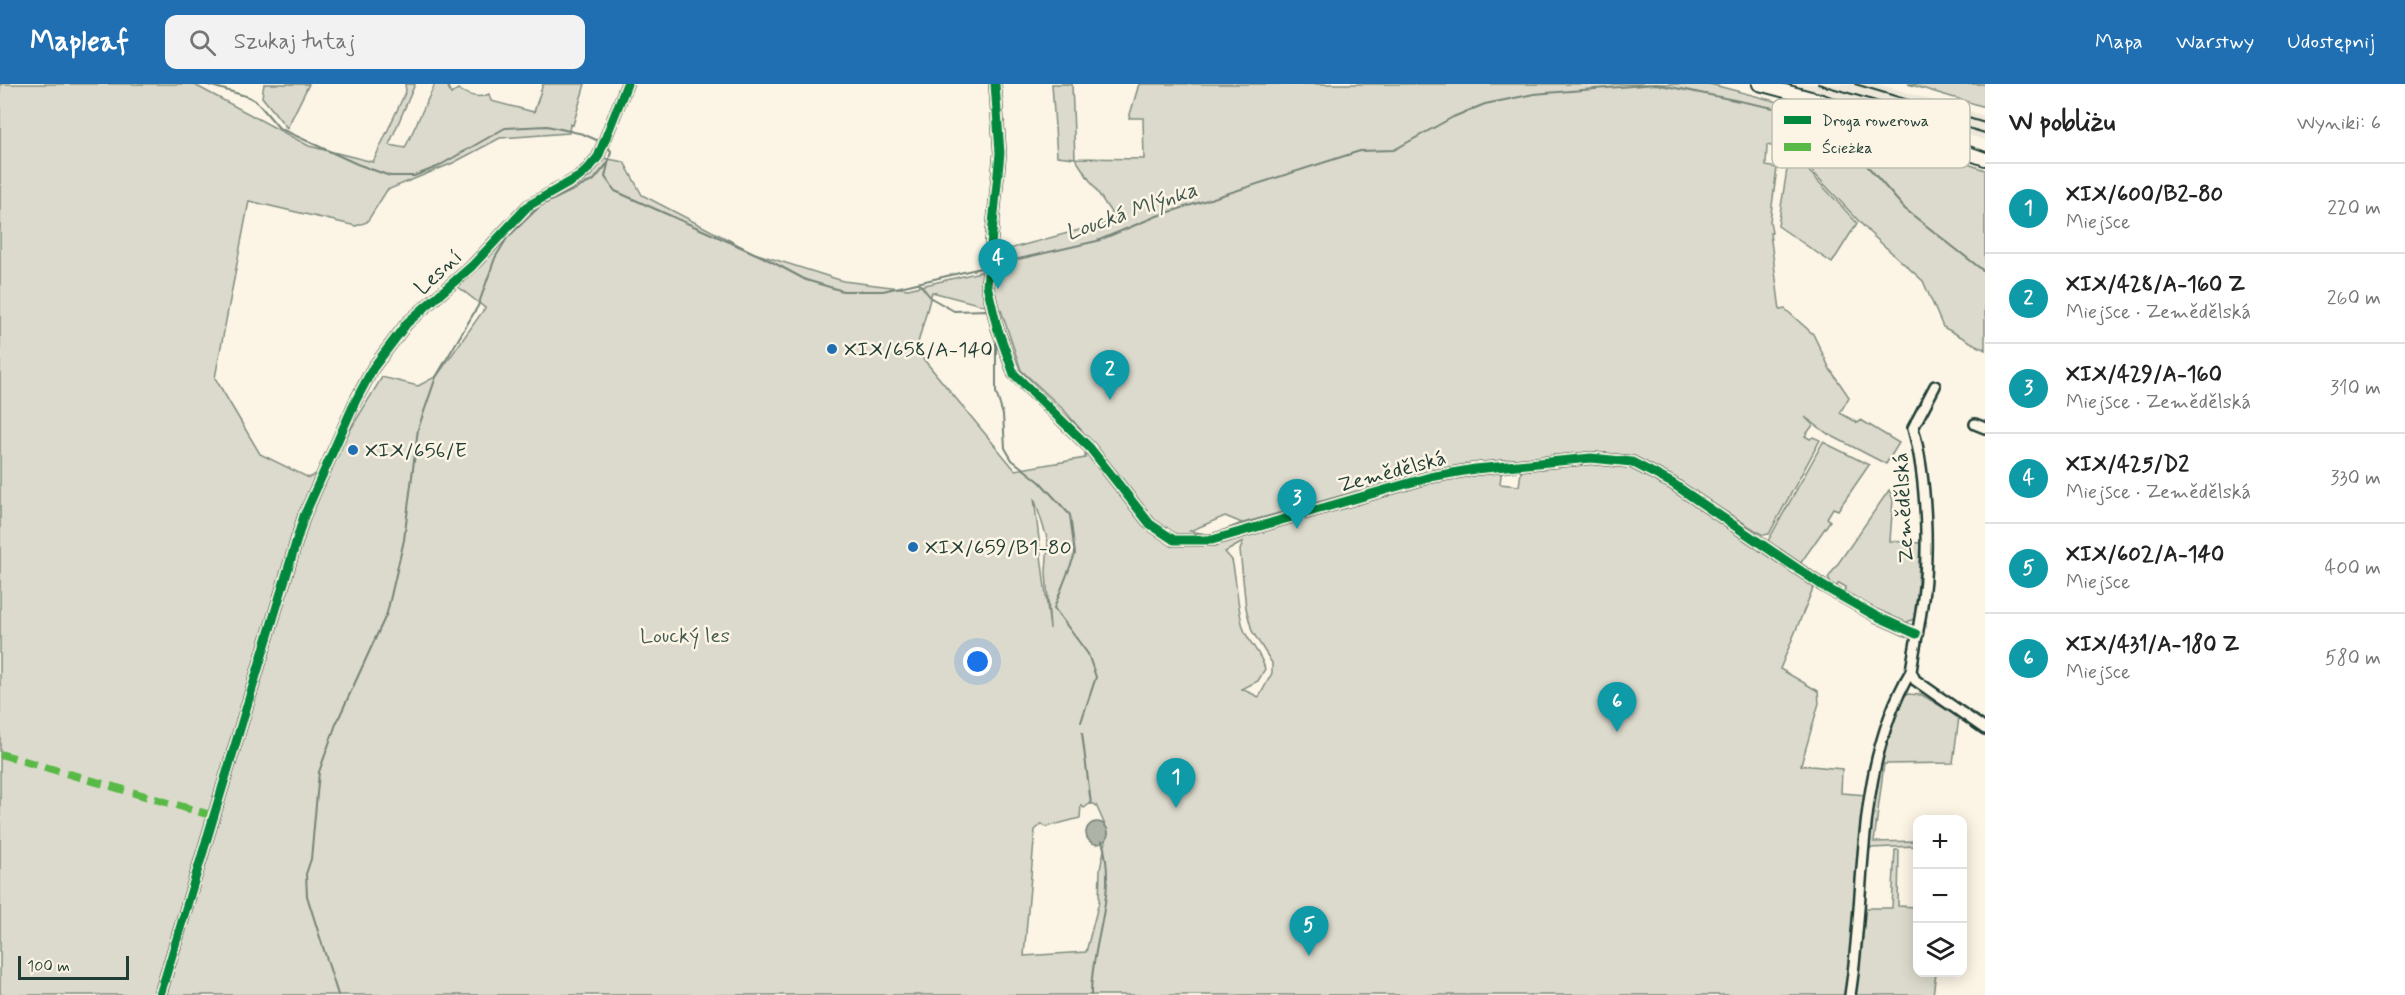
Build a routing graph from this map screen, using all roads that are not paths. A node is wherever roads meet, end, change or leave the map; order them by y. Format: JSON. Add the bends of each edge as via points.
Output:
{"nodes":[{"id":1,"x":627,"y":84,"type":"edge"},
{"id":2,"x":995,"y":84,"type":"edge"},
{"id":3,"x":1759,"y":84,"type":"edge"},
{"id":4,"x":1815,"y":99,"type":"edge"},
{"id":5,"x":1970,"y":154,"type":"edge"},
{"id":6,"x":1985,"y":159,"type":"edge"},
{"id":7,"x":1935,"y":386,"type":"dead end"},
{"id":8,"x":1975,"y":424,"type":"dead end"},
{"id":9,"x":1985,"y":428,"type":"edge"},
{"id":10,"x":1916,"y":634,"type":"junction"},
{"id":11,"x":1911,"y":671,"type":"junction"},
{"id":12,"x":1985,"y":729,"type":"edge"},
{"id":13,"x":160,"y":995,"type":"edge"},
{"id":14,"x":1850,"y":995,"type":"edge"}],
"edges":[{"from":1,"to":13,"type":"street","name":"Lesní","via":[[604,143],[588,169],[528,206],[472,266],[407,323],[355,402],[303,516]]},
{"from":2,"to":10,"type":"street","name":"Zemědělská","via":[[1000,153],[987,285],[1014,374],[1090,448],[1150,524],[1174,540],[1212,540],[1430,477],[1476,469],[1591,458],[1632,462],[1672,483],[1823,586]]},
{"from":3,"to":4,"type":"main road"},
{"from":5,"to":6,"type":"main road"},
{"from":7,"to":10,"type":"street","name":"Zemědělská","via":[[1913,429],[1922,459],[1925,563]]},
{"from":8,"to":9,"type":"street"},
{"from":10,"to":11,"type":"street","name":"Zemědělská"},
{"from":11,"to":12,"type":"street","via":[[1915,680]]},
{"from":11,"to":14,"type":"street","via":[[1894,700],[1875,770]]}]}
